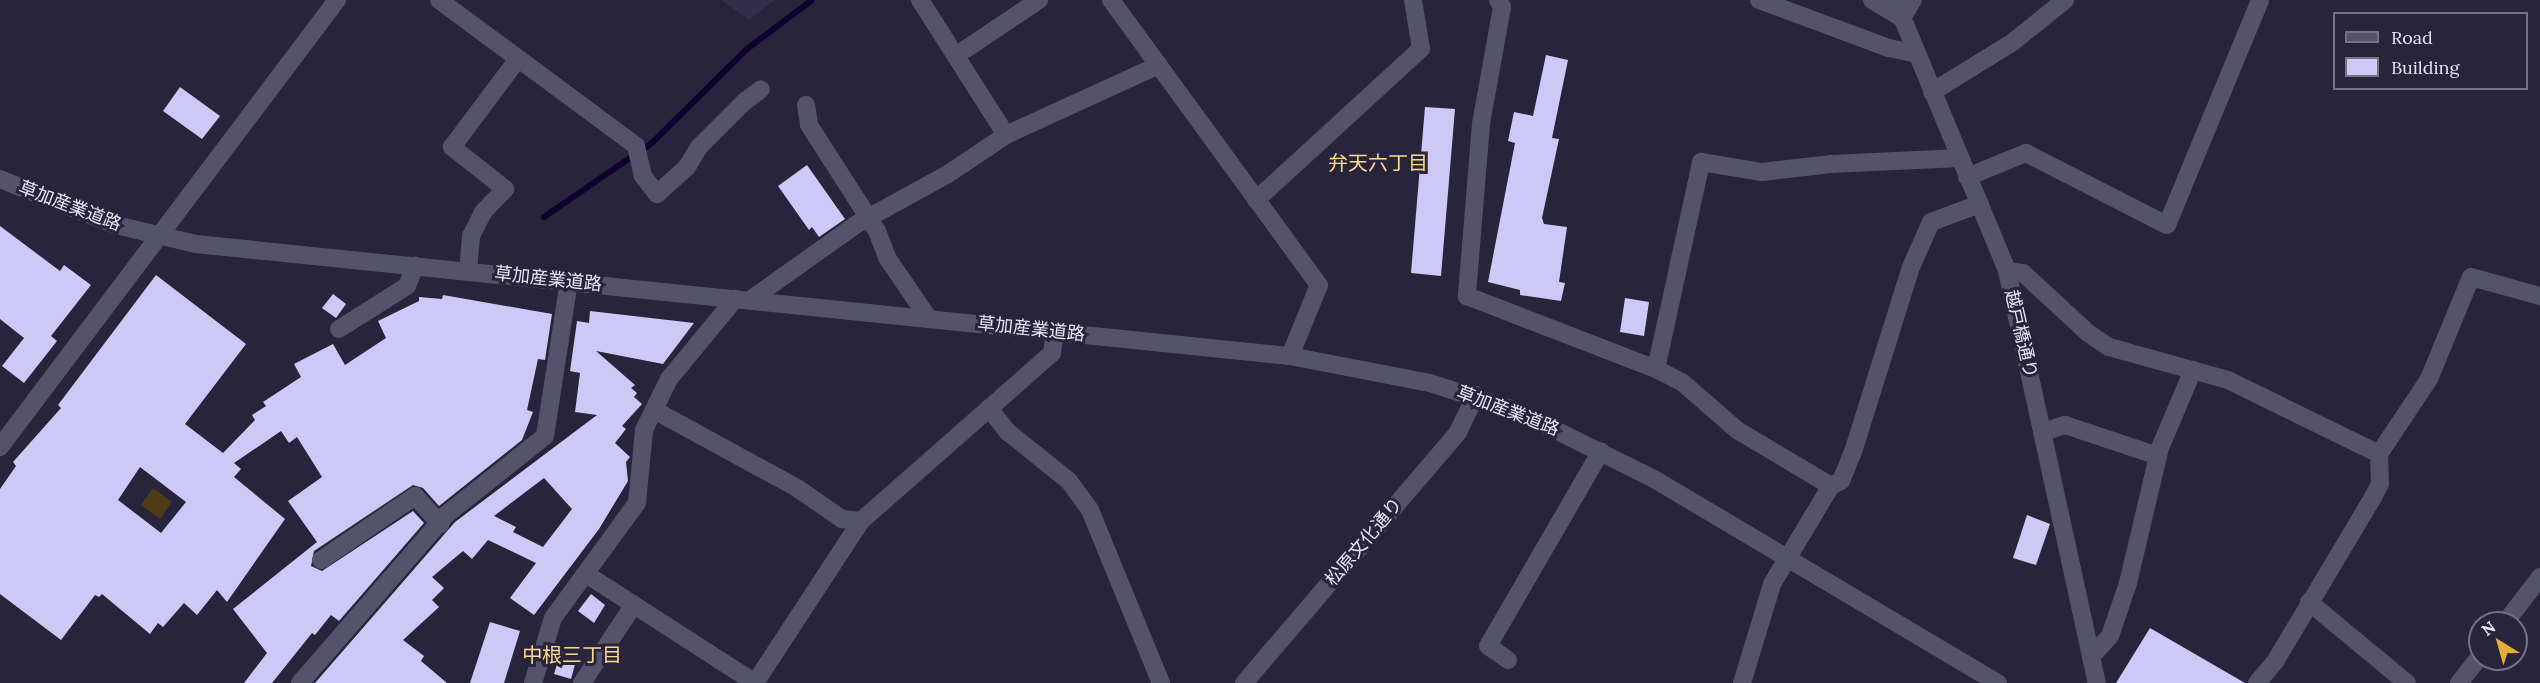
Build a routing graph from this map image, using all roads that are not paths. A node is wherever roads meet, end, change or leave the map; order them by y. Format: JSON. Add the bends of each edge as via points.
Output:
{"nodes":[{"id":1,"x":338,"y":0,"type":"edge"},
{"id":2,"x":439,"y":0,"type":"edge"},
{"id":3,"x":920,"y":0,"type":"edge"},
{"id":4,"x":1039,"y":0,"type":"edge"},
{"id":5,"x":1111,"y":0,"type":"edge"},
{"id":6,"x":1413,"y":0,"type":"edge"},
{"id":7,"x":1497,"y":0,"type":"edge"},
{"id":8,"x":1759,"y":0,"type":"edge"},
{"id":9,"x":1872,"y":0,"type":"edge"},
{"id":10,"x":1894,"y":0,"type":"edge"},
{"id":11,"x":1913,"y":0,"type":"edge"},
{"id":12,"x":2065,"y":0,"type":"edge"},
{"id":13,"x":2260,"y":0,"type":"edge"},
{"id":14,"x":1902,"y":18,"type":"junction"},
{"id":15,"x":957,"y":54,"type":"junction"},
{"id":16,"x":1917,"y":54,"type":"junction"},
{"id":17,"x":517,"y":60,"type":"junction"},
{"id":18,"x":1159,"y":65,"type":"junction"},
{"id":19,"x":761,"y":89,"type":"dead end"},
{"id":20,"x":1932,"y":92,"type":"junction"},
{"id":21,"x":806,"y":105,"type":"dead end"},
{"id":22,"x":1006,"y":135,"type":"junction"},
{"id":23,"x":1960,"y":159,"type":"junction"},
{"id":24,"x":1967,"y":177,"type":"junction"},
{"id":25,"x":0,"y":179,"type":"edge"},
{"id":26,"x":1256,"y":200,"type":"junction"},
{"id":27,"x":1980,"y":204,"type":"junction"},
{"id":28,"x":868,"y":218,"type":"junction"},
{"id":29,"x":156,"y":236,"type":"junction"},
{"id":30,"x":415,"y":266,"type":"junction"},
{"id":31,"x":468,"y":271,"type":"junction"},
{"id":32,"x":2007,"y":271,"type":"junction"},
{"id":33,"x":569,"y":281,"type":"junction"},
{"id":34,"x":2540,"y":296,"type":"edge"},
{"id":35,"x":742,"y":299,"type":"junction"},
{"id":36,"x":929,"y":319,"type":"junction"},
{"id":37,"x":339,"y":328,"type":"dead end"},
{"id":38,"x":1055,"y":332,"type":"junction"},
{"id":39,"x":1290,"y":356,"type":"junction"},
{"id":40,"x":1656,"y":369,"type":"junction"},
{"id":41,"x":2193,"y":370,"type":"junction"},
{"id":42,"x":1476,"y":395,"type":"junction"},
{"id":43,"x":989,"y":408,"type":"junction"},
{"id":44,"x":656,"y":411,"type":"junction"},
{"id":45,"x":2043,"y":432,"type":"junction"},
{"id":46,"x":0,"y":447,"type":"edge"},
{"id":47,"x":1601,"y":451,"type":"junction"},
{"id":48,"x":2379,"y":454,"type":"junction"},
{"id":49,"x":2158,"y":456,"type":"junction"},
{"id":50,"x":1831,"y":486,"type":"junction"},
{"id":51,"x":861,"y":521,"type":"junction"},
{"id":52,"x":440,"y":524,"type":"junction"},
{"id":53,"x":321,"y":560,"type":"dead end"},
{"id":54,"x":1785,"y":560,"type":"junction"},
{"id":55,"x":586,"y":574,"type":"junction"},
{"id":56,"x":2540,"y":577,"type":"edge"},
{"id":57,"x":2309,"y":603,"type":"junction"},
{"id":58,"x":633,"y":606,"type":"junction"},
{"id":59,"x":2514,"y":611,"type":"edge"},
{"id":60,"x":2091,"y":657,"type":"junction"},
{"id":61,"x":1508,"y":660,"type":"dead end"},
{"id":62,"x":2468,"y":671,"type":"edge"},
{"id":63,"x":300,"y":683,"type":"edge"},
{"id":64,"x":532,"y":683,"type":"edge"},
{"id":65,"x":582,"y":683,"type":"edge"},
{"id":66,"x":755,"y":683,"type":"edge"},
{"id":67,"x":1161,"y":683,"type":"edge"},
{"id":68,"x":1244,"y":683,"type":"edge"},
{"id":69,"x":1742,"y":683,"type":"edge"},
{"id":70,"x":1998,"y":683,"type":"edge"},
{"id":71,"x":2097,"y":683,"type":"edge"},
{"id":72,"x":2257,"y":683,"type":"edge"},
{"id":73,"x":2407,"y":683,"type":"edge"},
{"id":74,"x":2459,"y":683,"type":"edge"}],
"edges":[{"from":1,"to":29,"type":"street"},
{"from":2,"to":17,"type":"street"},
{"from":3,"to":15,"type":"street"},
{"from":4,"to":15,"type":"street"},
{"from":5,"to":18,"type":"street"},
{"from":6,"to":26,"type":"street","via":[[1421,49]]},
{"from":7,"to":40,"type":"street","via":[[1502,7],[1482,124],[1467,296]]},
{"from":8,"to":16,"type":"street","via":[[1889,48]]},
{"from":9,"to":14,"type":"street"},
{"from":10,"to":14,"type":"street","name":"越戸橋通り"},
{"from":11,"to":14,"type":"street"},
{"from":12,"to":20,"type":"street","via":[[2013,42]]},
{"from":13,"to":24,"type":"street","via":[[2167,225],[2025,153]]},
{"from":14,"to":16,"type":"street","name":"越戸橋通り"},
{"from":15,"to":22,"type":"street"},
{"from":16,"to":20,"type":"street","name":"越戸橋通り"},
{"from":17,"to":19,"type":"street","via":[[636,146],[643,176],[657,194],[687,167],[699,147]]},
{"from":17,"to":31,"type":"street","via":[[452,147],[506,189],[483,212],[471,236]]},
{"from":18,"to":22,"type":"street"},
{"from":18,"to":26,"type":"street"},
{"from":20,"to":23,"type":"street","name":"越戸橋通り"},
{"from":21,"to":28,"type":"street","via":[[809,125]]},
{"from":22,"to":28,"type":"street","via":[[948,174]]},
{"from":23,"to":24,"type":"street","name":"越戸橋通り"},
{"from":23,"to":40,"type":"street","via":[[1831,164],[1762,172],[1701,162]]},
{"from":24,"to":27,"type":"street","name":"越戸橋通り"},
{"from":25,"to":29,"type":"street","name":"草加産業道路","via":[[66,207]]},
{"from":26,"to":39,"type":"street","via":[[1319,285]]},
{"from":27,"to":32,"type":"street","name":"越戸橋通り"},
{"from":27,"to":50,"type":"street","via":[[1931,222],[1911,267],[1853,452],[1841,481]]},
{"from":28,"to":35,"type":"street"},
{"from":28,"to":36,"type":"street","via":[[888,260]]},
{"from":29,"to":30,"type":"street","name":"草加産業道路","via":[[274,253]]},
{"from":29,"to":46,"type":"street"},
{"from":30,"to":31,"type":"street","name":"草加産業道路"},
{"from":30,"to":37,"type":"street","via":[[407,285]]},
{"from":31,"to":33,"type":"street","name":"草加産業道路"},
{"from":32,"to":41,"type":"street","via":[[2023,273],[2088,333],[2109,347]]},
{"from":32,"to":45,"type":"street","name":"越戸橋通り"},
{"from":33,"to":35,"type":"street","name":"草加産業道路"},
{"from":33,"to":52,"type":"street","via":[[545,436],[447,514]]},
{"from":34,"to":48,"type":"street","via":[[2471,277],[2429,379]]},
{"from":35,"to":36,"type":"street","name":"草加産業道路"},
{"from":35,"to":44,"type":"street","via":[[680,362]]},
{"from":36,"to":38,"type":"street","name":"草加産業道路"},
{"from":38,"to":39,"type":"street","name":"草加産業道路"},
{"from":38,"to":43,"type":"street","via":[[1052,353]]},
{"from":39,"to":42,"type":"street","name":"草加産業道路","via":[[1350,365]]},
{"from":40,"to":50,"type":"street","via":[[1683,383],[1737,430]]},
{"from":41,"to":48,"type":"street","via":[[2228,380]]},
{"from":41,"to":49,"type":"street"},
{"from":42,"to":47,"type":"street","name":"草加産業道路"},
{"from":42,"to":68,"type":"street","name":"松原文化通り","via":[[1458,432]]},
{"from":43,"to":51,"type":"street"},
{"from":43,"to":67,"type":"street","via":[[1008,432],[1069,481],[1090,510]]},
{"from":44,"to":51,"type":"street","via":[[797,488],[842,519]]},
{"from":44,"to":55,"type":"street","via":[[644,430],[637,503]]},
{"from":45,"to":49,"type":"street","via":[[2065,425]]},
{"from":45,"to":60,"type":"street","name":"越戸橋通り"},
{"from":47,"to":54,"type":"street","name":"草加産業道路"},
{"from":47,"to":61,"type":"street","via":[[1488,646]]},
{"from":48,"to":57,"type":"street","via":[[2380,484]]},
{"from":49,"to":60,"type":"street","via":[[2124,594],[2110,636]]},
{"from":50,"to":54,"type":"street"},
{"from":51,"to":66,"type":"street"},
{"from":52,"to":53,"type":"street","via":[[415,496]]},
{"from":52,"to":63,"type":"street"},
{"from":54,"to":69,"type":"street","via":[[1772,584]]},
{"from":54,"to":70,"type":"street","name":"草加産業道路"},
{"from":55,"to":58,"type":"street"},
{"from":55,"to":64,"type":"street","via":[[553,618]]},
{"from":56,"to":59,"type":"street"},
{"from":57,"to":72,"type":"street","via":[[2276,660]]},
{"from":57,"to":73,"type":"street"},
{"from":58,"to":65,"type":"street"},
{"from":58,"to":66,"type":"street"},
{"from":60,"to":71,"type":"street","name":"越戸橋通り"},
{"from":62,"to":74,"type":"street"}]}
